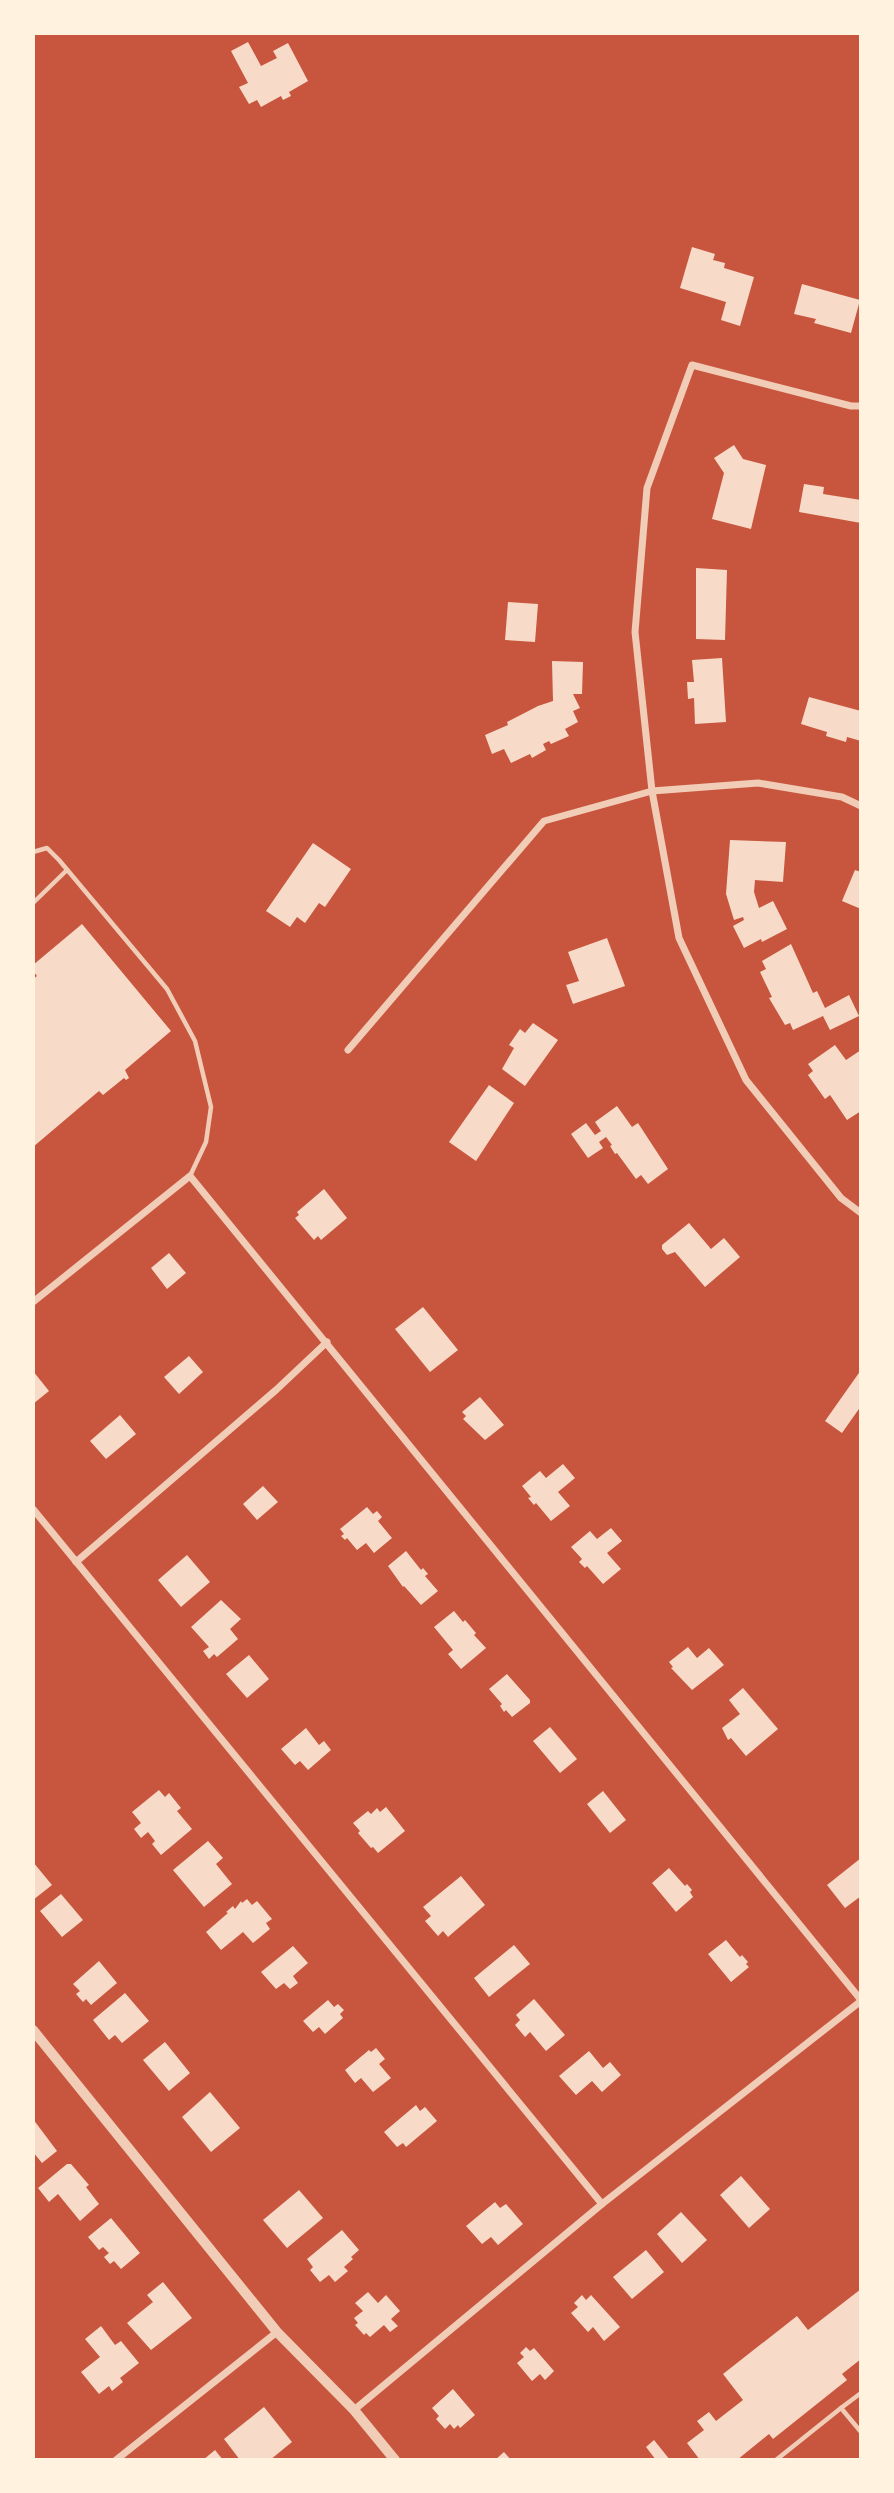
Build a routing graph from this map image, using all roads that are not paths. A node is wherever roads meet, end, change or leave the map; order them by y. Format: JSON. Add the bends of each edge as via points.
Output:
{"nodes":[{"id":1,"x":861,"y":406,"type":"edge"},
{"id":2,"x":652,"y":791,"type":"junction"},
{"id":3,"x":861,"y":806,"type":"edge"},
{"id":4,"x":33,"y":852,"type":"edge"},
{"id":5,"x":67,"y":870,"type":"junction"},
{"id":6,"x":33,"y":903,"type":"edge"},
{"id":7,"x":348,"y":1050,"type":"dead end"},
{"id":8,"x":190,"y":1176,"type":"junction"},
{"id":9,"x":861,"y":1213,"type":"edge"},
{"id":10,"x":33,"y":1302,"type":"edge"},
{"id":11,"x":327,"y":1342,"type":"junction"},
{"id":12,"x":33,"y":1509,"type":"edge"},
{"id":13,"x":76,"y":1562,"type":"junction"},
{"id":14,"x":861,"y":2001,"type":"edge"},
{"id":15,"x":33,"y":2031,"type":"edge"},
{"id":16,"x":603,"y":2204,"type":"junction"},
{"id":17,"x":277,"y":2332,"type":"junction"},
{"id":18,"x":861,"y":2393,"type":"edge"},
{"id":19,"x":841,"y":2408,"type":"junction"},
{"id":20,"x":354,"y":2410,"type":"junction"},
{"id":21,"x":861,"y":2432,"type":"edge"},
{"id":22,"x":116,"y":2460,"type":"edge"},
{"id":23,"x":395,"y":2460,"type":"edge"},
{"id":24,"x":776,"y":2460,"type":"edge"}],
"edges":[{"from":1,"to":2,"type":"street","via":[[692,365],[647,488],[635,632]]},
{"from":2,"to":3,"type":"street","via":[[758,783],[842,797]]},
{"from":2,"to":7,"type":"street","via":[[544,821]]},
{"from":2,"to":9,"type":"street","via":[[679,938],[746,1080],[841,1198]]},
{"from":4,"to":5,"type":"lane","via":[[47,848]]},
{"from":5,"to":6,"type":"lane"},
{"from":5,"to":8,"type":"lane","via":[[167,989],[195,1041],[211,1107],[206,1142]]},
{"from":8,"to":10,"type":"street"},
{"from":8,"to":11,"type":"street"},
{"from":11,"to":13,"type":"street"},
{"from":11,"to":14,"type":"street"},
{"from":12,"to":13,"type":"street"},
{"from":13,"to":16,"type":"street"},
{"from":14,"to":16,"type":"street"},
{"from":15,"to":17,"type":"street"},
{"from":16,"to":20,"type":"street"},
{"from":17,"to":20,"type":"street"},
{"from":17,"to":22,"type":"street"},
{"from":18,"to":19,"type":"lane"},
{"from":19,"to":21,"type":"lane"},
{"from":19,"to":24,"type":"lane"},
{"from":20,"to":23,"type":"street"}]}
